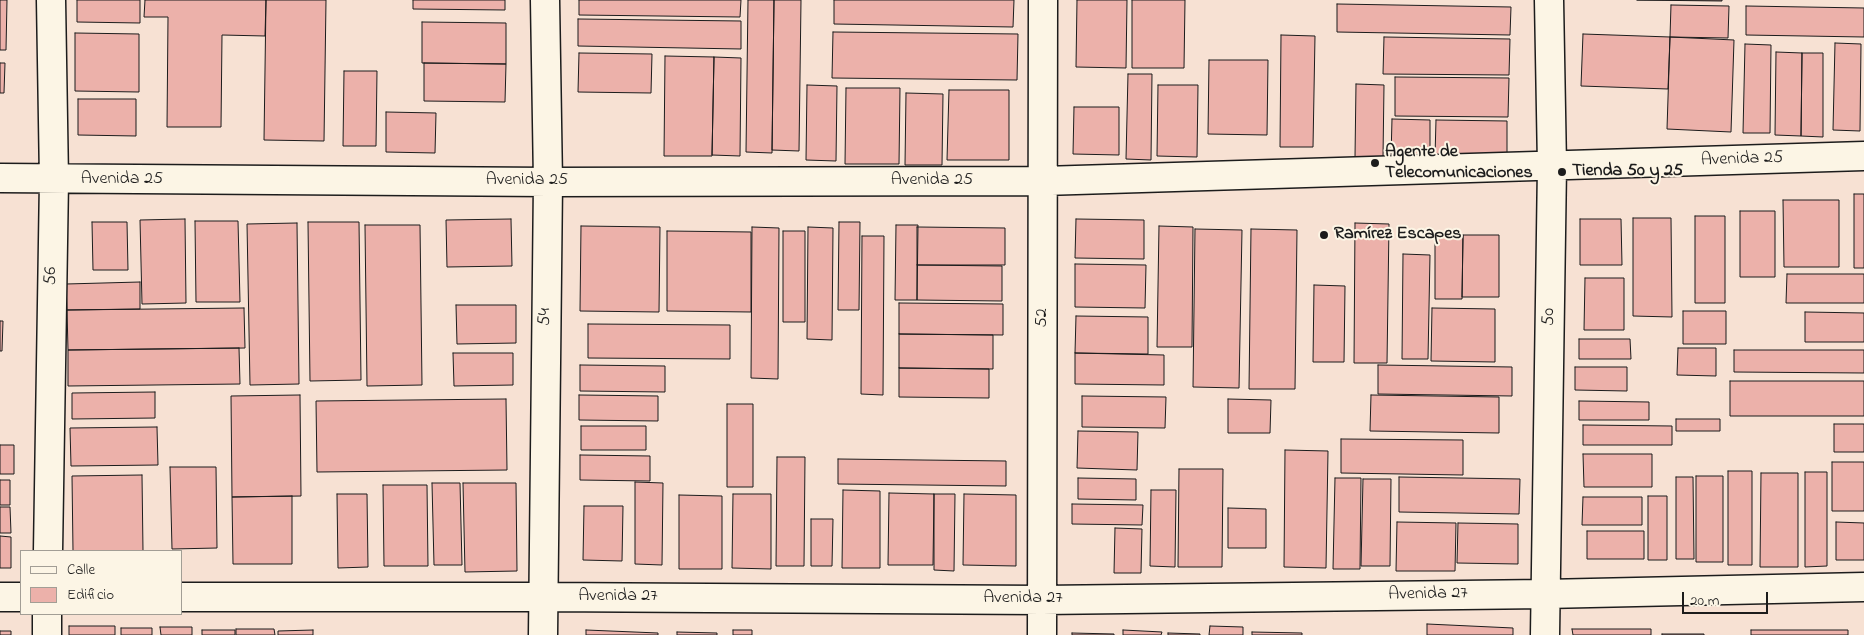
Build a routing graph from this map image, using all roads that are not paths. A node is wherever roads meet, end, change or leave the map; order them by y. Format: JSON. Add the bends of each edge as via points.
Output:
{"nodes":[{"id":1,"x":51,"y":0,"type":"edge"},
{"id":2,"x":546,"y":0,"type":"edge"},
{"id":3,"x":1043,"y":0,"type":"edge"},
{"id":4,"x":1549,"y":0,"type":"edge"},
{"id":5,"x":1864,"y":156,"type":"edge"},
{"id":6,"x":1552,"y":166,"type":"junction"},
{"id":7,"x":0,"y":178,"type":"edge"},
{"id":8,"x":54,"y":180,"type":"junction"},
{"id":9,"x":1043,"y":181,"type":"junction"},
{"id":10,"x":548,"y":182,"type":"junction"},
{"id":11,"x":48,"y":550,"type":"edge"},
{"id":12,"x":1864,"y":587,"type":"edge"},
{"id":13,"x":1545,"y":594,"type":"junction"},
{"id":14,"x":0,"y":597,"type":"edge"},
{"id":15,"x":20,"y":597,"type":"edge"},
{"id":16,"x":182,"y":597,"type":"edge"},
{"id":17,"x":544,"y":597,"type":"junction"},
{"id":18,"x":1042,"y":600,"type":"junction"},
{"id":19,"x":47,"y":615,"type":"edge"},
{"id":20,"x":47,"y":635,"type":"edge"},
{"id":21,"x":543,"y":635,"type":"edge"},
{"id":22,"x":1042,"y":635,"type":"edge"},
{"id":23,"x":1545,"y":635,"type":"edge"}],
"edges":[{"from":1,"to":8,"type":"street","name":"56"},
{"from":2,"to":10,"type":"street","name":"54"},
{"from":3,"to":9,"type":"street","name":"52"},
{"from":4,"to":6,"type":"street","name":"50"},
{"from":5,"to":6,"type":"street","name":"Avenida 25"},
{"from":6,"to":9,"type":"street","name":"Avenida 25"},
{"from":6,"to":13,"type":"street","name":"50"},
{"from":7,"to":8,"type":"street","name":"Avenida 25"},
{"from":8,"to":10,"type":"street","name":"Avenida 25"},
{"from":8,"to":11,"type":"street","name":"56"},
{"from":9,"to":10,"type":"street","name":"Avenida 25"},
{"from":9,"to":18,"type":"street","name":"52"},
{"from":10,"to":17,"type":"street","name":"54"},
{"from":12,"to":13,"type":"street","name":"Avenida 27"},
{"from":13,"to":18,"type":"street","name":"Avenida 27"},
{"from":13,"to":23,"type":"street","name":"50"},
{"from":14,"to":15,"type":"street"},
{"from":16,"to":17,"type":"street","name":"Avenida 27"},
{"from":17,"to":18,"type":"street","name":"Avenida 27"},
{"from":17,"to":21,"type":"street","name":"54"},
{"from":18,"to":22,"type":"street","name":"52"},
{"from":19,"to":20,"type":"street"}]}
